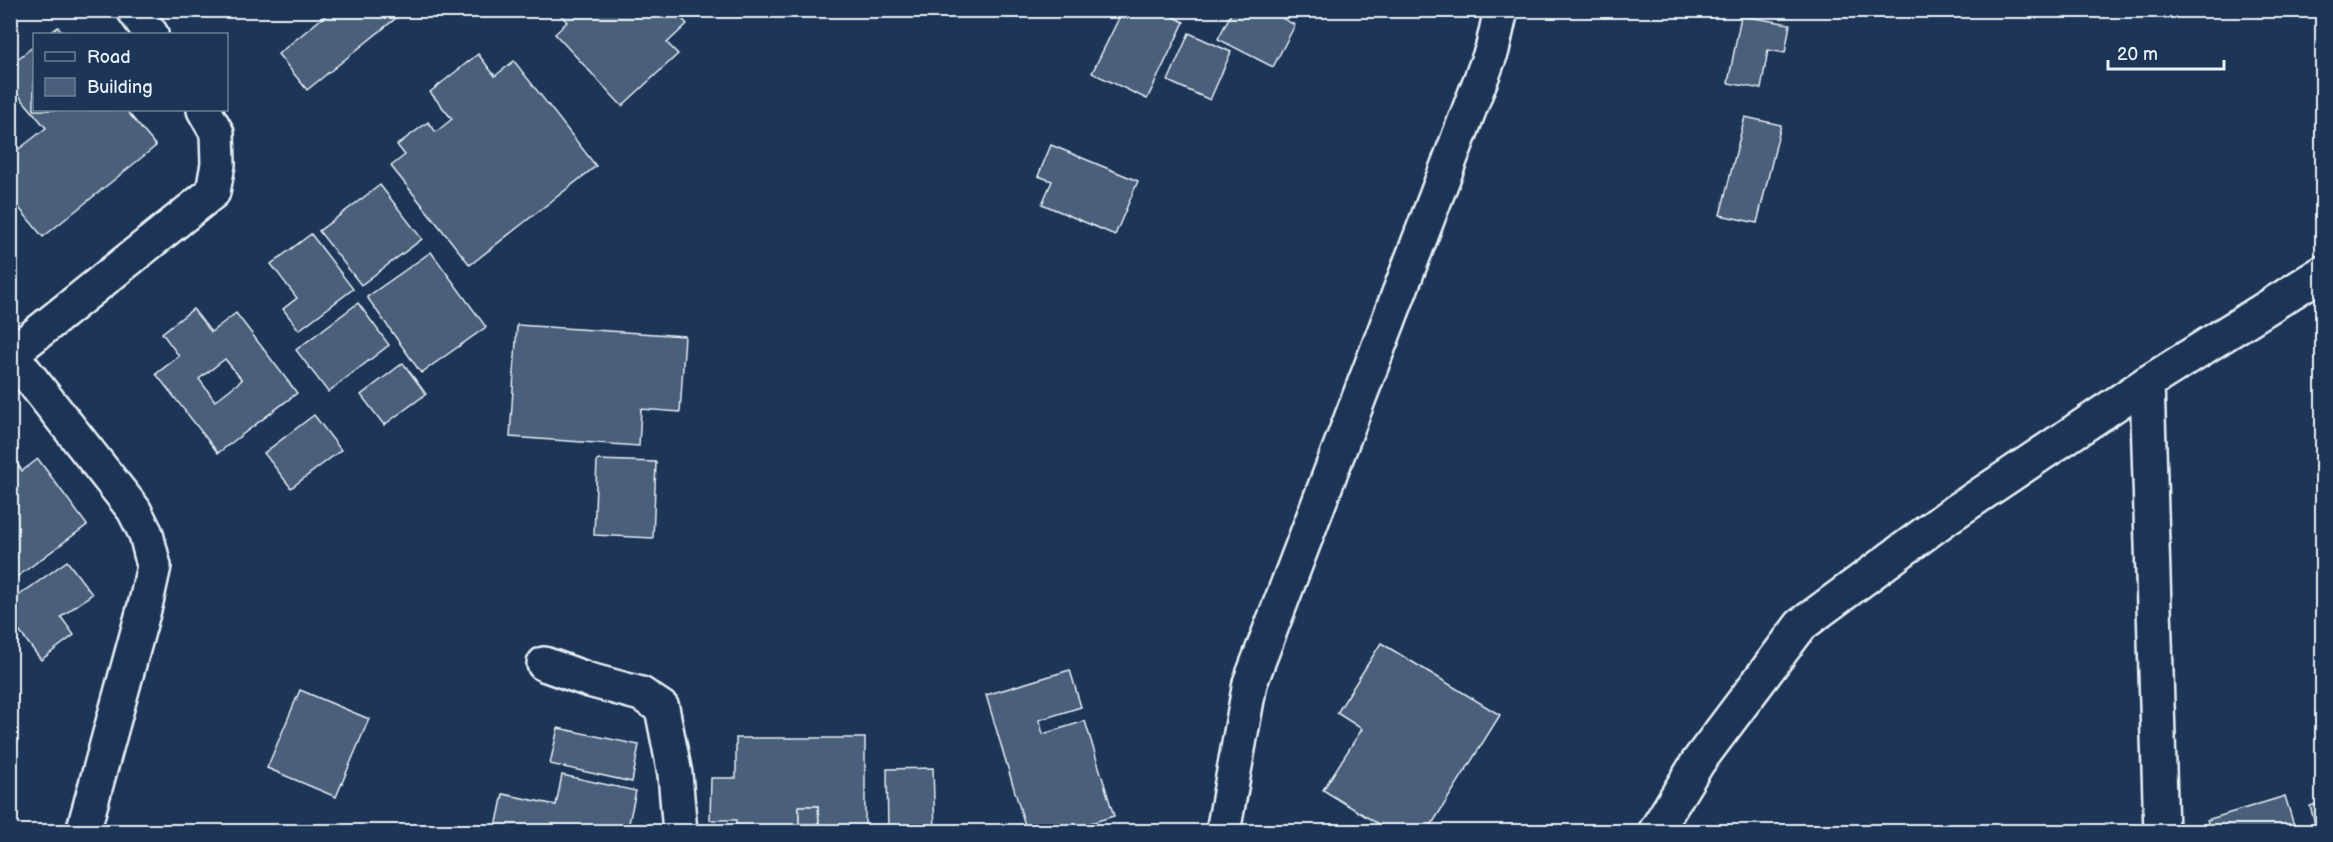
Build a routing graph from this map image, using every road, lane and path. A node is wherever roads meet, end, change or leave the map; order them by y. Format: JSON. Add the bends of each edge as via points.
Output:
{"nodes":[{"id":1,"x":134,"y":10,"type":"edge"},
{"id":2,"x":1502,"y":10,"type":"edge"},
{"id":3,"x":150,"y":33,"type":"edge"},
{"id":4,"x":205,"y":111,"type":"edge"},
{"id":5,"x":2322,"y":273,"type":"edge"},
{"id":6,"x":11,"y":355,"type":"edge"},
{"id":7,"x":2147,"y":383,"type":"junction"},
{"id":8,"x":544,"y":664,"type":"dead end"},
{"id":9,"x":83,"y":831,"type":"edge"},
{"id":10,"x":680,"y":831,"type":"edge"},
{"id":11,"x":1222,"y":831,"type":"edge"},
{"id":12,"x":1655,"y":831,"type":"edge"},
{"id":13,"x":2161,"y":831,"type":"edge"}],
"edges":[{"from":1,"to":3,"type":"street"},
{"from":2,"to":11,"type":"street","via":[[1492,50],[1250,683]]},
{"from":4,"to":6,"type":"street","via":[[217,133],[218,164],[213,192]]},
{"from":5,"to":7,"type":"street"},
{"from":6,"to":9,"type":"street","via":[[134,510],[146,534],[154,566]]},
{"from":7,"to":12,"type":"street","via":[[1946,518],[1801,625],[1698,762]]},
{"from":7,"to":13,"type":"street"},
{"from":8,"to":10,"type":"street","via":[[641,694],[662,708],[675,774]]}]}
